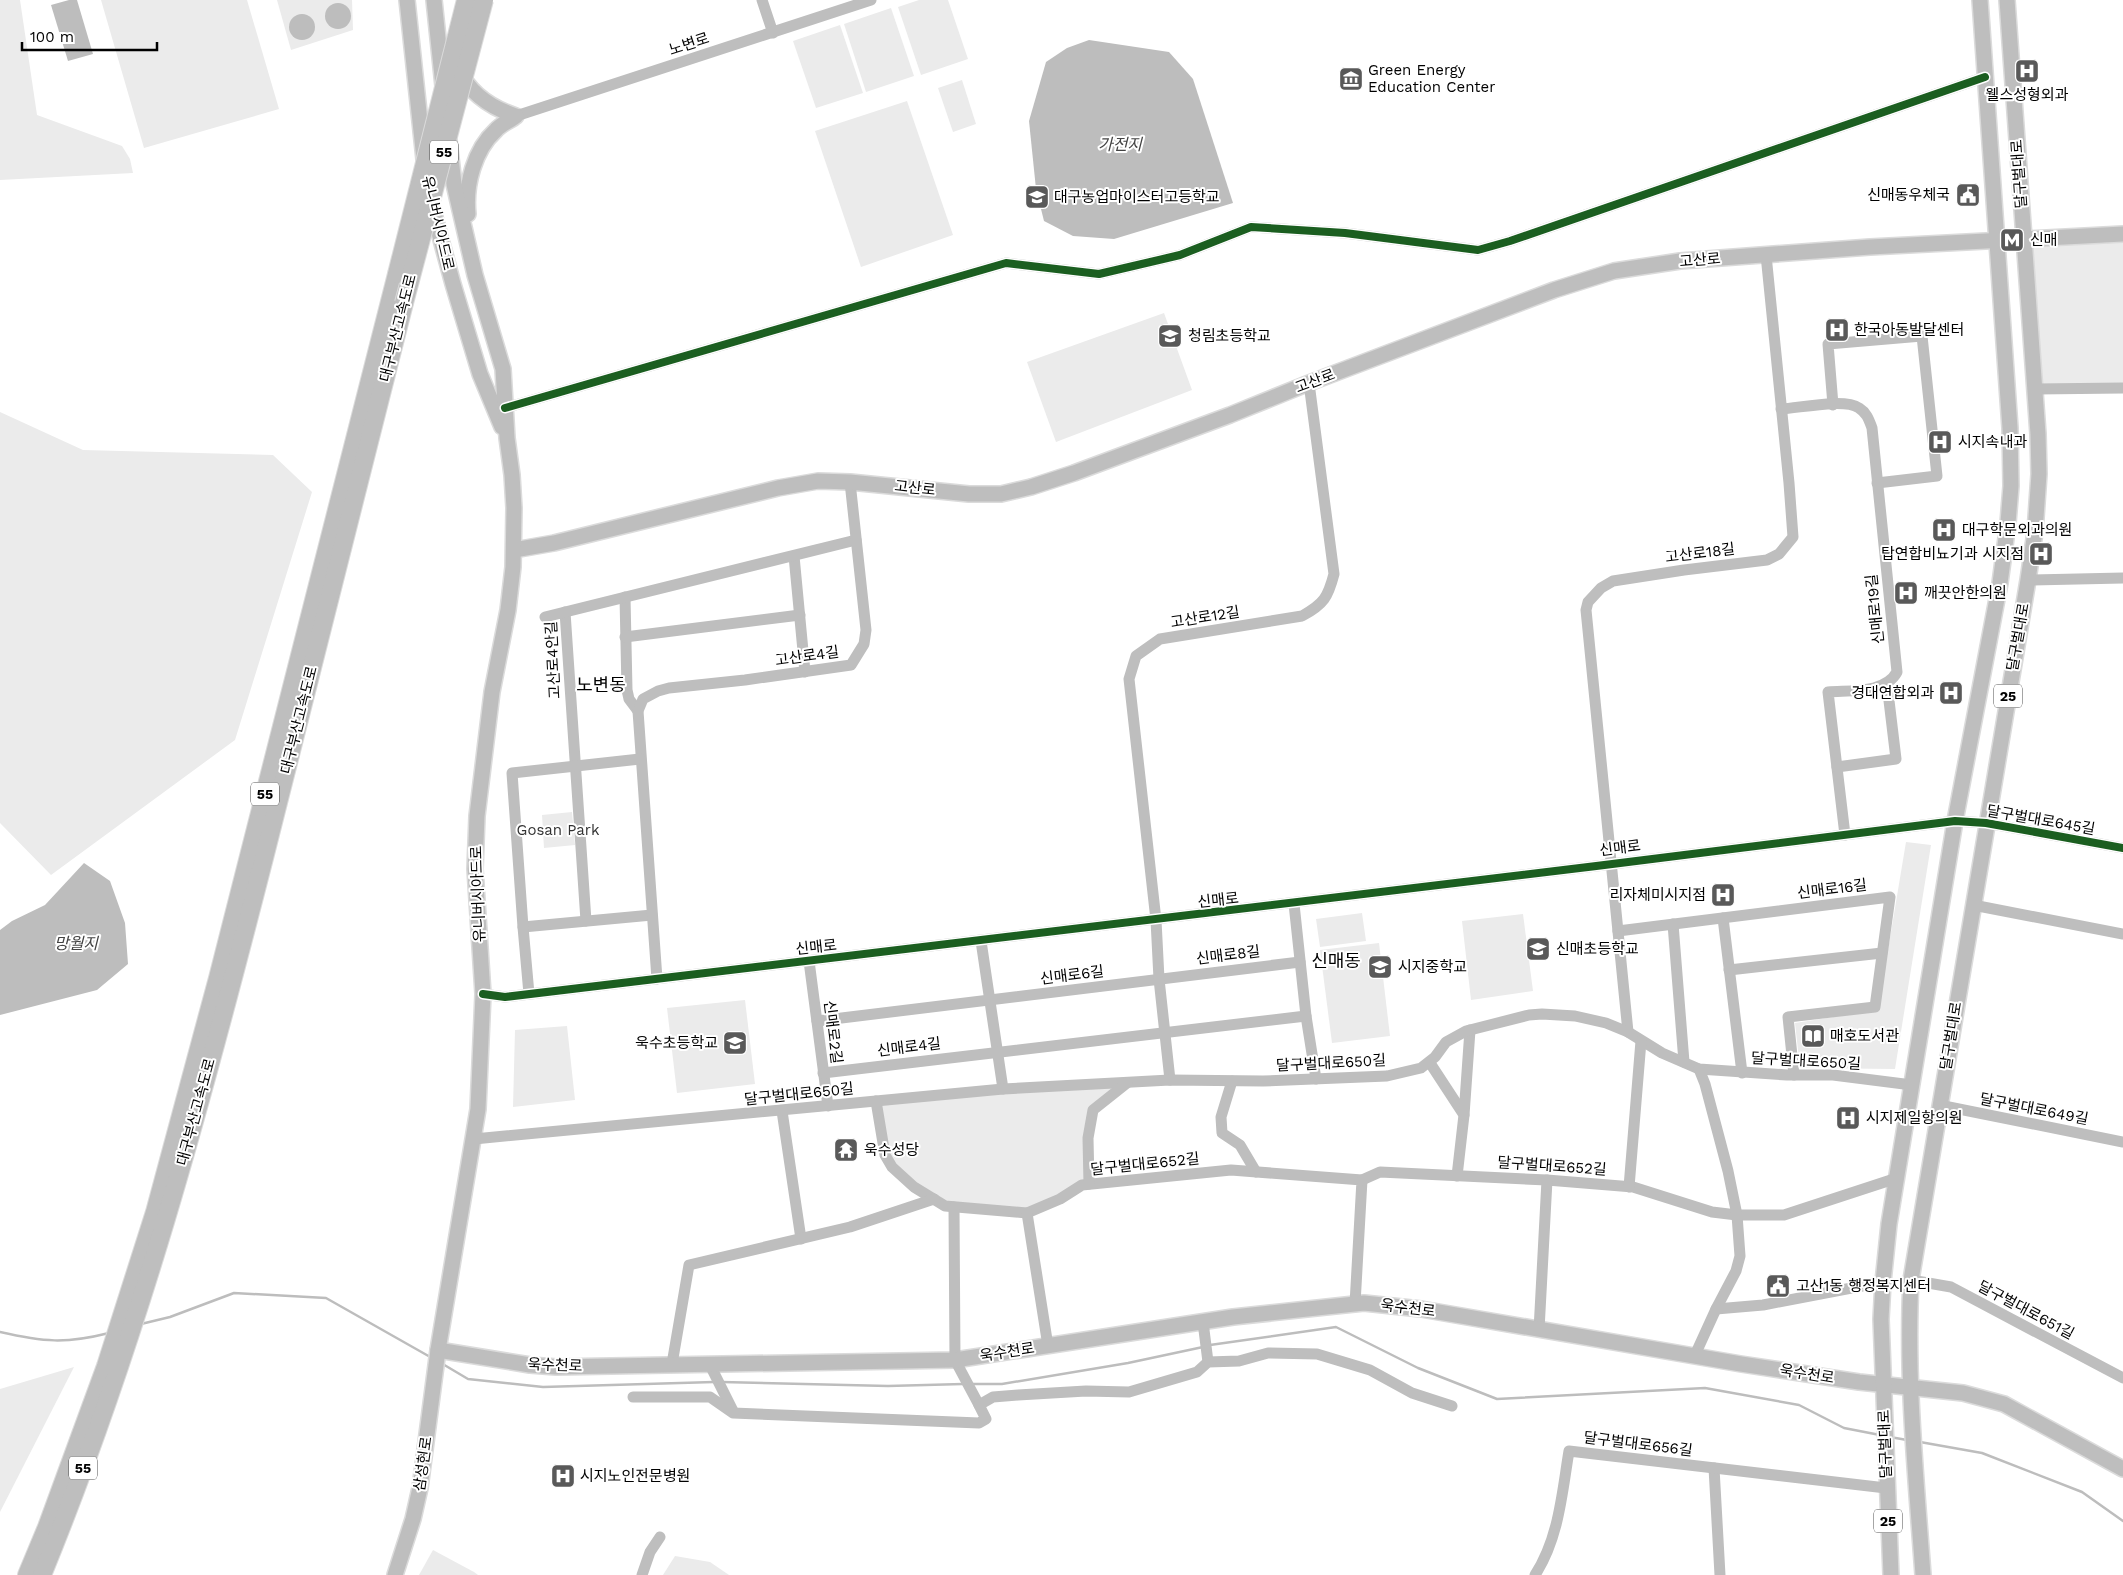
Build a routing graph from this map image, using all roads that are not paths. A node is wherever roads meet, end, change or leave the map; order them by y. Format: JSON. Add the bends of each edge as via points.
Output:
{"nodes":[{"id":1,"x":407,"y":0,"type":"edge"},
{"id":2,"x":466,"y":0,"type":"edge"},
{"id":3,"x":484,"y":0,"type":"edge"},
{"id":4,"x":762,"y":0,"type":"edge"},
{"id":5,"x":871,"y":0,"type":"edge"},
{"id":6,"x":1980,"y":0,"type":"edge"},
{"id":7,"x":2007,"y":0,"type":"edge"},
{"id":8,"x":435,"y":2,"type":"edge"},
{"id":9,"x":854,"y":3,"type":"edge"},
{"id":10,"x":773,"y":33,"type":"junction"},
{"id":11,"x":1985,"y":77,"type":"junction"},
{"id":12,"x":516,"y":116,"type":"junction"},
{"id":13,"x":2123,"y":234,"type":"edge"},
{"id":14,"x":2024,"y":238,"type":"junction"},
{"id":15,"x":1995,"y":239,"type":"junction"},
{"id":16,"x":1766,"y":255,"type":"junction"},
{"id":17,"x":475,"y":275,"type":"junction"},
{"id":18,"x":1309,"y":383,"type":"junction"},
{"id":19,"x":2123,"y":388,"type":"edge"},
{"id":20,"x":2036,"y":389,"type":"junction"},
{"id":21,"x":1833,"y":405,"type":"junction"},
{"id":22,"x":505,"y":408,"type":"junction"},
{"id":23,"x":1781,"y":409,"type":"junction"},
{"id":24,"x":507,"y":438,"type":"junction"},
{"id":25,"x":850,"y":482,"type":"junction"},
{"id":26,"x":1878,"y":483,"type":"junction"},
{"id":27,"x":856,"y":540,"type":"junction"},
{"id":28,"x":514,"y":550,"type":"junction"},
{"id":29,"x":334,"y":553,"type":"junction"},
{"id":30,"x":794,"y":556,"type":"junction"},
{"id":31,"x":2123,"y":578,"type":"edge"},
{"id":32,"x":2028,"y":580,"type":"junction"},
{"id":33,"x":625,"y":598,"type":"junction"},
{"id":34,"x":565,"y":612,"type":"junction"},
{"id":35,"x":800,"y":616,"type":"junction"},
{"id":36,"x":545,"y":617,"type":"dead end"},
{"id":37,"x":625,"y":637,"type":"junction"},
{"id":38,"x":805,"y":672,"type":"junction"},
{"id":39,"x":1887,"y":684,"type":"junction"},
{"id":40,"x":638,"y":711,"type":"junction"},
{"id":41,"x":640,"y":759,"type":"junction"},
{"id":42,"x":574,"y":766,"type":"junction"},
{"id":43,"x":1837,"y":767,"type":"junction"},
{"id":44,"x":1955,"y":821,"type":"junction"},
{"id":45,"x":1986,"y":823,"type":"junction"},
{"id":46,"x":1844,"y":835,"type":"junction"},
{"id":47,"x":2123,"y":848,"type":"edge"},
{"id":48,"x":1613,"y":863,"type":"junction"},
{"id":49,"x":1294,"y":904,"type":"junction"},
{"id":50,"x":1973,"y":905,"type":"junction"},
{"id":51,"x":652,"y":915,"type":"junction"},
{"id":52,"x":1723,"y":918,"type":"junction"},
{"id":53,"x":1156,"y":920,"type":"junction"},
{"id":54,"x":586,"y":921,"type":"junction"},
{"id":55,"x":1673,"y":924,"type":"junction"},
{"id":56,"x":522,"y":927,"type":"junction"},
{"id":57,"x":1618,"y":931,"type":"junction"},
{"id":58,"x":2123,"y":934,"type":"edge"},
{"id":59,"x":981,"y":941,"type":"junction"},
{"id":60,"x":1882,"y":952,"type":"junction"},
{"id":61,"x":809,"y":962,"type":"junction"},
{"id":62,"x":1300,"y":962,"type":"junction"},
{"id":63,"x":1729,"y":970,"type":"junction"},
{"id":64,"x":657,"y":978,"type":"junction"},
{"id":65,"x":1159,"y":979,"type":"junction"},
{"id":66,"x":483,"y":994,"type":"junction"},
{"id":67,"x":530,"y":994,"type":"junction"},
{"id":68,"x":990,"y":1001,"type":"junction"},
{"id":69,"x":217,"y":1010,"type":"junction"},
{"id":70,"x":1306,"y":1016,"type":"junction"},
{"id":71,"x":817,"y":1021,"type":"junction"},
{"id":72,"x":1470,"y":1030,"type":"junction"},
{"id":73,"x":1628,"y":1032,"type":"junction"},
{"id":74,"x":1166,"y":1033,"type":"junction"},
{"id":75,"x":1641,"y":1041,"type":"junction"},
{"id":76,"x":997,"y":1052,"type":"junction"},
{"id":77,"x":1684,"y":1062,"type":"junction"},
{"id":78,"x":1430,"y":1063,"type":"junction"},
{"id":79,"x":1699,"y":1070,"type":"junction"},
{"id":80,"x":824,"y":1073,"type":"junction"},
{"id":81,"x":1742,"y":1073,"type":"junction"},
{"id":82,"x":1794,"y":1075,"type":"junction"},
{"id":83,"x":1316,"y":1079,"type":"junction"},
{"id":84,"x":1170,"y":1080,"type":"junction"},
{"id":85,"x":1232,"y":1081,"type":"junction"},
{"id":86,"x":1127,"y":1083,"type":"junction"},
{"id":87,"x":1912,"y":1085,"type":"junction"},
{"id":88,"x":1003,"y":1089,"type":"junction"},
{"id":89,"x":876,"y":1101,"type":"junction"},
{"id":90,"x":828,"y":1106,"type":"junction"},
{"id":91,"x":1939,"y":1106,"type":"junction"},
{"id":92,"x":782,"y":1111,"type":"junction"},
{"id":93,"x":1464,"y":1115,"type":"junction"},
{"id":94,"x":474,"y":1139,"type":"junction"},
{"id":95,"x":2123,"y":1142,"type":"edge"},
{"id":96,"x":1256,"y":1172,"type":"junction"},
{"id":97,"x":1457,"y":1176,"type":"junction"},
{"id":98,"x":1897,"y":1178,"type":"junction"},
{"id":99,"x":1362,"y":1180,"type":"junction"},
{"id":100,"x":1546,"y":1180,"type":"junction"},
{"id":101,"x":1089,"y":1184,"type":"junction"},
{"id":102,"x":1629,"y":1187,"type":"junction"},
{"id":103,"x":934,"y":1199,"type":"junction"},
{"id":104,"x":954,"y":1207,"type":"junction"},
{"id":105,"x":1027,"y":1213,"type":"junction"},
{"id":106,"x":1737,"y":1215,"type":"junction"},
{"id":107,"x":801,"y":1239,"type":"junction"},
{"id":108,"x":1911,"y":1280,"type":"junction"},
{"id":109,"x":1883,"y":1282,"type":"junction"},
{"id":110,"x":1355,"y":1304,"type":"junction"},
{"id":111,"x":1716,"y":1309,"type":"junction"},
{"id":112,"x":1203,"y":1322,"type":"junction"},
{"id":113,"x":1539,"y":1330,"type":"junction"},
{"id":114,"x":1048,"y":1346,"type":"junction"},
{"id":115,"x":438,"y":1350,"type":"junction"},
{"id":116,"x":1695,"y":1355,"type":"junction"},
{"id":117,"x":955,"y":1360,"type":"junction"},
{"id":118,"x":1208,"y":1362,"type":"junction"},
{"id":119,"x":114,"y":1363,"type":"junction"},
{"id":120,"x":709,"y":1363,"type":"junction"},
{"id":121,"x":672,"y":1364,"type":"junction"},
{"id":122,"x":2123,"y":1378,"type":"edge"},
{"id":123,"x":1883,"y":1384,"type":"junction"},
{"id":124,"x":1912,"y":1387,"type":"junction"},
{"id":125,"x":633,"y":1397,"type":"dead end"},
{"id":126,"x":979,"y":1405,"type":"junction"},
{"id":127,"x":1452,"y":1406,"type":"dead end"},
{"id":128,"x":733,"y":1413,"type":"junction"},
{"id":129,"x":1714,"y":1468,"type":"junction"},
{"id":130,"x":2123,"y":1469,"type":"edge"},
{"id":131,"x":1886,"y":1488,"type":"junction"},
{"id":132,"x":660,"y":1537,"type":"dead end"},
{"id":133,"x":27,"y":1575,"type":"edge"},
{"id":134,"x":42,"y":1575,"type":"edge"},
{"id":135,"x":395,"y":1575,"type":"edge"},
{"id":136,"x":642,"y":1575,"type":"edge"},
{"id":137,"x":1535,"y":1575,"type":"edge"},
{"id":138,"x":1720,"y":1575,"type":"edge"},
{"id":139,"x":1891,"y":1575,"type":"edge"},
{"id":140,"x":1922,"y":1575,"type":"edge"}],
"edges":[{"from":1,"to":24,"type":"main road","name":"유니버시아드로","via":[[428,190],[480,374]]},
{"from":2,"to":29,"type":"highway","name":"대구부산고속도로","number":"55","bridge":true,"via":[[398,274]]},
{"from":3,"to":29,"type":"highway","name":"대구부산고속도로","number":"55","bridge":true},
{"from":4,"to":10,"type":"street"},
{"from":5,"to":9,"type":"street","name":"노변로"},
{"from":6,"to":11,"type":"main road","name":"달구벌대로"},
{"from":7,"to":14,"type":"main road","name":"달구벌대로","number":"25"},
{"from":8,"to":12,"type":"main road","via":[[462,77],[484,102]]},
{"from":8,"to":17,"type":"main road","name":"유니버시아드로","via":[[454,184]]},
{"from":9,"to":10,"type":"street","name":"노변로"},
{"from":10,"to":12,"type":"street","name":"노변로"},
{"from":11,"to":15,"type":"main road","name":"달구벌대로"},
{"from":11,"to":22,"type":"street","via":[[1478,250],[1345,233],[1251,227],[1180,255],[1098,274],[1006,263]]},
{"from":12,"to":17,"type":"main road","via":[[496,130],[477,156],[466,195]]},
{"from":13,"to":14,"type":"main road","name":"고산로"},
{"from":14,"to":15,"type":"main road","name":"고산로"},
{"from":14,"to":20,"type":"main road","name":"달구벌대로","number":"25"},
{"from":15,"to":16,"type":"main road","name":"고산로"},
{"from":15,"to":44,"type":"main road","name":"달구벌대로","number":"25","via":[[2005,350],[2011,486],[2000,583]]},
{"from":16,"to":18,"type":"main road","name":"고산로","via":[[1680,261],[1614,271],[1554,290]]},
{"from":16,"to":23,"type":"street","name":"고산로18길"},
{"from":17,"to":22,"type":"main road","name":"유니버시아드로","via":[[503,369]]},
{"from":18,"to":25,"type":"main road","name":"고산로","via":[[1074,473],[1001,494]]},
{"from":18,"to":53,"type":"street","name":"고산로12길","via":[[1334,574],[1330,592],[1320,606],[1302,616],[1160,639],[1136,656],[1128,679]]},
{"from":19,"to":20,"type":"street"},
{"from":20,"to":32,"type":"main road","name":"달구벌대로","number":"25","via":[[2039,474]]},
{"from":21,"to":23,"type":"street","name":"신매로19길"},
{"from":21,"to":26,"type":"street","name":"신매로19길","via":[[1846,403],[1867,414],[1872,428]]},
{"from":21,"to":26,"type":"street","via":[[1828,344],[1922,336],[1937,476]]},
{"from":22,"to":24,"type":"main road","name":"유니버시아드로"},
{"from":23,"to":48,"type":"street","name":"고산로18길","via":[[1793,537],[1787,546],[1767,560],[1613,581],[1588,602],[1586,610]]},
{"from":24,"to":28,"type":"main road","name":"유니버시아드로","via":[[512,475]]},
{"from":25,"to":27,"type":"street","name":"고산로4길"},
{"from":25,"to":28,"type":"main road","name":"고산로","via":[[801,484]]},
{"from":26,"to":39,"type":"street","name":"신매로19길","via":[[1897,672]]},
{"from":27,"to":30,"type":"street","name":"고산로4안길"},
{"from":27,"to":38,"type":"street","name":"고산로4길","via":[[866,630],[864,644],[851,666]]},
{"from":28,"to":66,"type":"main road","name":"유니버시아드로","via":[[512,585],[492,692],[477,816],[475,869]]},
{"from":29,"to":69,"type":"highway","name":"대구부산고속도로","number":"55"},
{"from":30,"to":33,"type":"street","name":"고산로4안길"},
{"from":30,"to":35,"type":"street"},
{"from":31,"to":32,"type":"street"},
{"from":32,"to":45,"type":"main road","name":"달구벌대로","number":"25"},
{"from":33,"to":34,"type":"street","name":"고산로4안길"},
{"from":33,"to":37,"type":"street"},
{"from":34,"to":36,"type":"street"},
{"from":34,"to":42,"type":"street","name":"고산로4안길"},
{"from":35,"to":37,"type":"street"},
{"from":35,"to":38,"type":"street"},
{"from":37,"to":40,"type":"street","via":[[627,690]]},
{"from":38,"to":40,"type":"street","name":"고산로4길","via":[[658,691],[643,699]]},
{"from":39,"to":43,"type":"street","via":[[1896,759]]},
{"from":39,"to":43,"type":"street","via":[[1828,692]]},
{"from":40,"to":41,"type":"street"},
{"from":41,"to":42,"type":"street"},
{"from":41,"to":51,"type":"street"},
{"from":42,"to":54,"type":"street","name":"고산로4안길"},
{"from":42,"to":56,"type":"street","via":[[512,773]]},
{"from":43,"to":46,"type":"street"},
{"from":44,"to":45,"type":"street","name":"달구벌대로645길"},
{"from":44,"to":46,"type":"street","name":"신매로"},
{"from":44,"to":87,"type":"main road","name":"달구벌대로","number":"25"},
{"from":45,"to":47,"type":"street","name":"달구벌대로645길"},
{"from":45,"to":50,"type":"main road","name":"달구벌대로","number":"25"},
{"from":46,"to":48,"type":"street","name":"신매로"},
{"from":48,"to":49,"type":"street","name":"신매로"},
{"from":48,"to":57,"type":"street"},
{"from":49,"to":53,"type":"street","name":"신매로"},
{"from":49,"to":62,"type":"street"},
{"from":50,"to":58,"type":"street"},
{"from":50,"to":91,"type":"main road","name":"달구벌대로","number":"25"},
{"from":51,"to":54,"type":"street"},
{"from":51,"to":64,"type":"street"},
{"from":52,"to":55,"type":"street","name":"신매로16길"},
{"from":52,"to":60,"type":"street","name":"신매로16길","via":[[1890,897]]},
{"from":52,"to":63,"type":"street"},
{"from":53,"to":59,"type":"street","name":"신매로"},
{"from":53,"to":65,"type":"street"},
{"from":54,"to":56,"type":"street"},
{"from":55,"to":57,"type":"street","name":"신매로16길"},
{"from":55,"to":77,"type":"street"},
{"from":56,"to":67,"type":"street"},
{"from":57,"to":73,"type":"street"},
{"from":59,"to":61,"type":"street","name":"신매로"},
{"from":59,"to":68,"type":"street"},
{"from":60,"to":63,"type":"street"},
{"from":60,"to":82,"type":"street","name":"신매로16길","via":[[1875,1007],[1788,1017]]},
{"from":61,"to":64,"type":"street","name":"신매로"},
{"from":61,"to":71,"type":"street","name":"신매로2길"},
{"from":62,"to":65,"type":"street","name":"신매로8길"},
{"from":62,"to":70,"type":"street"},
{"from":63,"to":81,"type":"street"},
{"from":64,"to":67,"type":"street","name":"신매로"},
{"from":65,"to":68,"type":"street","name":"신매로6길"},
{"from":65,"to":74,"type":"street"},
{"from":66,"to":67,"type":"street","name":"신매로","via":[[505,997]]},
{"from":66,"to":94,"type":"main road","name":"유니버시아드로"},
{"from":68,"to":71,"type":"street"},
{"from":68,"to":76,"type":"street"},
{"from":69,"to":119,"type":"highway","name":"대구부산고속도로","number":"55","via":[[125,1307]]},
{"from":69,"to":119,"type":"highway","name":"대구부산고속도로","number":"55","via":[[142,1301]]},
{"from":70,"to":74,"type":"street"},
{"from":70,"to":83,"type":"street"},
{"from":71,"to":80,"type":"street","name":"신매로2길"},
{"from":72,"to":73,"type":"street","name":"달구벌대로650길","via":[[1542,1014],[1589,1018]]},
{"from":72,"to":78,"type":"street","name":"달구벌대로650길","via":[[1446,1042]]},
{"from":72,"to":93,"type":"street"},
{"from":73,"to":75,"type":"street","name":"달구벌대로650길"},
{"from":74,"to":76,"type":"street"},
{"from":74,"to":84,"type":"street"},
{"from":75,"to":77,"type":"street","name":"달구벌대로650길"},
{"from":75,"to":102,"type":"street"},
{"from":76,"to":80,"type":"street","name":"신매로4길"},
{"from":76,"to":88,"type":"street"},
{"from":77,"to":79,"type":"street","name":"달구벌대로650길"},
{"from":78,"to":83,"type":"street","name":"달구벌대로650길","via":[[1402,1074]]},
{"from":78,"to":93,"type":"street"},
{"from":79,"to":81,"type":"street","name":"달구벌대로650길"},
{"from":79,"to":106,"type":"street"},
{"from":80,"to":90,"type":"street","name":"신매로2길"},
{"from":81,"to":82,"type":"street","name":"달구벌대로650길"},
{"from":82,"to":87,"type":"street","name":"달구벌대로650길","via":[[1833,1075]]},
{"from":83,"to":85,"type":"street","name":"달구벌대로650길"},
{"from":84,"to":85,"type":"street","name":"달구벌대로650길"},
{"from":84,"to":86,"type":"street","name":"달구벌대로650길"},
{"from":85,"to":96,"type":"street","via":[[1220,1117],[1222,1133],[1240,1146]]},
{"from":86,"to":88,"type":"street","name":"달구벌대로650길"},
{"from":86,"to":101,"type":"street","via":[[1093,1110],[1088,1138]]},
{"from":87,"to":98,"type":"main road","name":"달구벌대로","number":"25"},
{"from":88,"to":89,"type":"street","name":"달구벌대로650길"},
{"from":89,"to":90,"type":"street","name":"달구벌대로650길"},
{"from":89,"to":103,"type":"street","name":"달구벌대로652길","via":[[886,1154],[892,1167],[914,1187]]},
{"from":90,"to":92,"type":"street","name":"달구벌대로650길"},
{"from":91,"to":95,"type":"street","name":"달구벌대로649길"},
{"from":91,"to":108,"type":"main road","name":"달구벌대로","number":"25"},
{"from":92,"to":94,"type":"street","name":"달구벌대로650길"},
{"from":92,"to":107,"type":"street"},
{"from":93,"to":97,"type":"street"},
{"from":94,"to":115,"type":"main road","name":"유니버시아드로"},
{"from":96,"to":99,"type":"street","name":"달구벌대로652길"},
{"from":96,"to":101,"type":"street","name":"달구벌대로652길","via":[[1231,1170]]},
{"from":97,"to":99,"type":"street","name":"달구벌대로652길","via":[[1380,1172]]},
{"from":97,"to":100,"type":"street","name":"달구벌대로652길"},
{"from":98,"to":106,"type":"street","name":"달구벌대로652길","via":[[1784,1215]]},
{"from":98,"to":109,"type":"main road","name":"달구벌대로","number":"25"},
{"from":99,"to":110,"type":"street"},
{"from":100,"to":102,"type":"street","name":"달구벌대로652길"},
{"from":100,"to":113,"type":"street"},
{"from":101,"to":105,"type":"street","name":"달구벌대로652길"},
{"from":102,"to":106,"type":"street","name":"달구벌대로652길","via":[[1712,1212]]},
{"from":103,"to":104,"type":"street","name":"달구벌대로652길"},
{"from":103,"to":107,"type":"street","via":[[850,1227]]},
{"from":104,"to":105,"type":"street","name":"달구벌대로652길"},
{"from":104,"to":117,"type":"street"},
{"from":105,"to":114,"type":"street"},
{"from":106,"to":111,"type":"street","via":[[1739,1264]]},
{"from":107,"to":121,"type":"street","via":[[689,1265]]},
{"from":108,"to":122,"type":"street","name":"달구벌대로651길","via":[[1951,1287]]},
{"from":108,"to":124,"type":"main road","name":"달구벌대로","number":"25"},
{"from":109,"to":111,"type":"street","via":[[1763,1305]]},
{"from":109,"to":123,"type":"main road","name":"달구벌대로","number":"25"},
{"from":110,"to":112,"type":"main road","name":"욱수천로"},
{"from":110,"to":113,"type":"main road","name":"욱수천로","via":[[1420,1309]]},
{"from":111,"to":116,"type":"street"},
{"from":112,"to":114,"type":"main road","name":"욱수천로"},
{"from":112,"to":118,"type":"street"},
{"from":113,"to":116,"type":"main road","name":"욱수천로"},
{"from":114,"to":117,"type":"main road","name":"욱수천로"},
{"from":115,"to":121,"type":"main road","name":"욱수천로","via":[[556,1367]]},
{"from":115,"to":135,"type":"main road","name":"삼성현로","via":[[420,1488]]},
{"from":116,"to":123,"type":"main road","name":"욱수천로"},
{"from":117,"to":120,"type":"main road","name":"욱수천로"},
{"from":117,"to":126,"type":"street"},
{"from":118,"to":126,"type":"street","via":[[1197,1372],[1129,1392],[1086,1391],[993,1397]]},
{"from":118,"to":127,"type":"street","via":[[1239,1361],[1268,1354],[1317,1354],[1370,1370],[1412,1393]]},
{"from":119,"to":133,"type":"highway","name":"대구부산고속도로","number":"55"},
{"from":119,"to":134,"type":"highway","name":"대구부산고속도로","number":"55","via":[[61,1528]]},
{"from":120,"to":121,"type":"main road","name":"욱수천로"},
{"from":120,"to":128,"type":"street"},
{"from":123,"to":124,"type":"main road","name":"욱수천로"},
{"from":123,"to":131,"type":"main road","name":"달구벌대로","number":"25"},
{"from":124,"to":130,"type":"main road","name":"욱수천로","via":[[1963,1393],[2004,1404]]},
{"from":124,"to":140,"type":"main road","name":"달구벌대로"},
{"from":125,"to":128,"type":"street","via":[[710,1397]]},
{"from":126,"to":128,"type":"street","via":[[986,1419],[979,1423]]},
{"from":129,"to":131,"type":"street","name":"달구벌대로656길"},
{"from":129,"to":137,"type":"street","name":"달구벌대로656길","via":[[1569,1451],[1556,1526],[1546,1556]]},
{"from":129,"to":138,"type":"street"},
{"from":131,"to":139,"type":"main road","name":"달구벌대로","number":"25"},
{"from":132,"to":136,"type":"street","via":[[650,1552]]}]}
